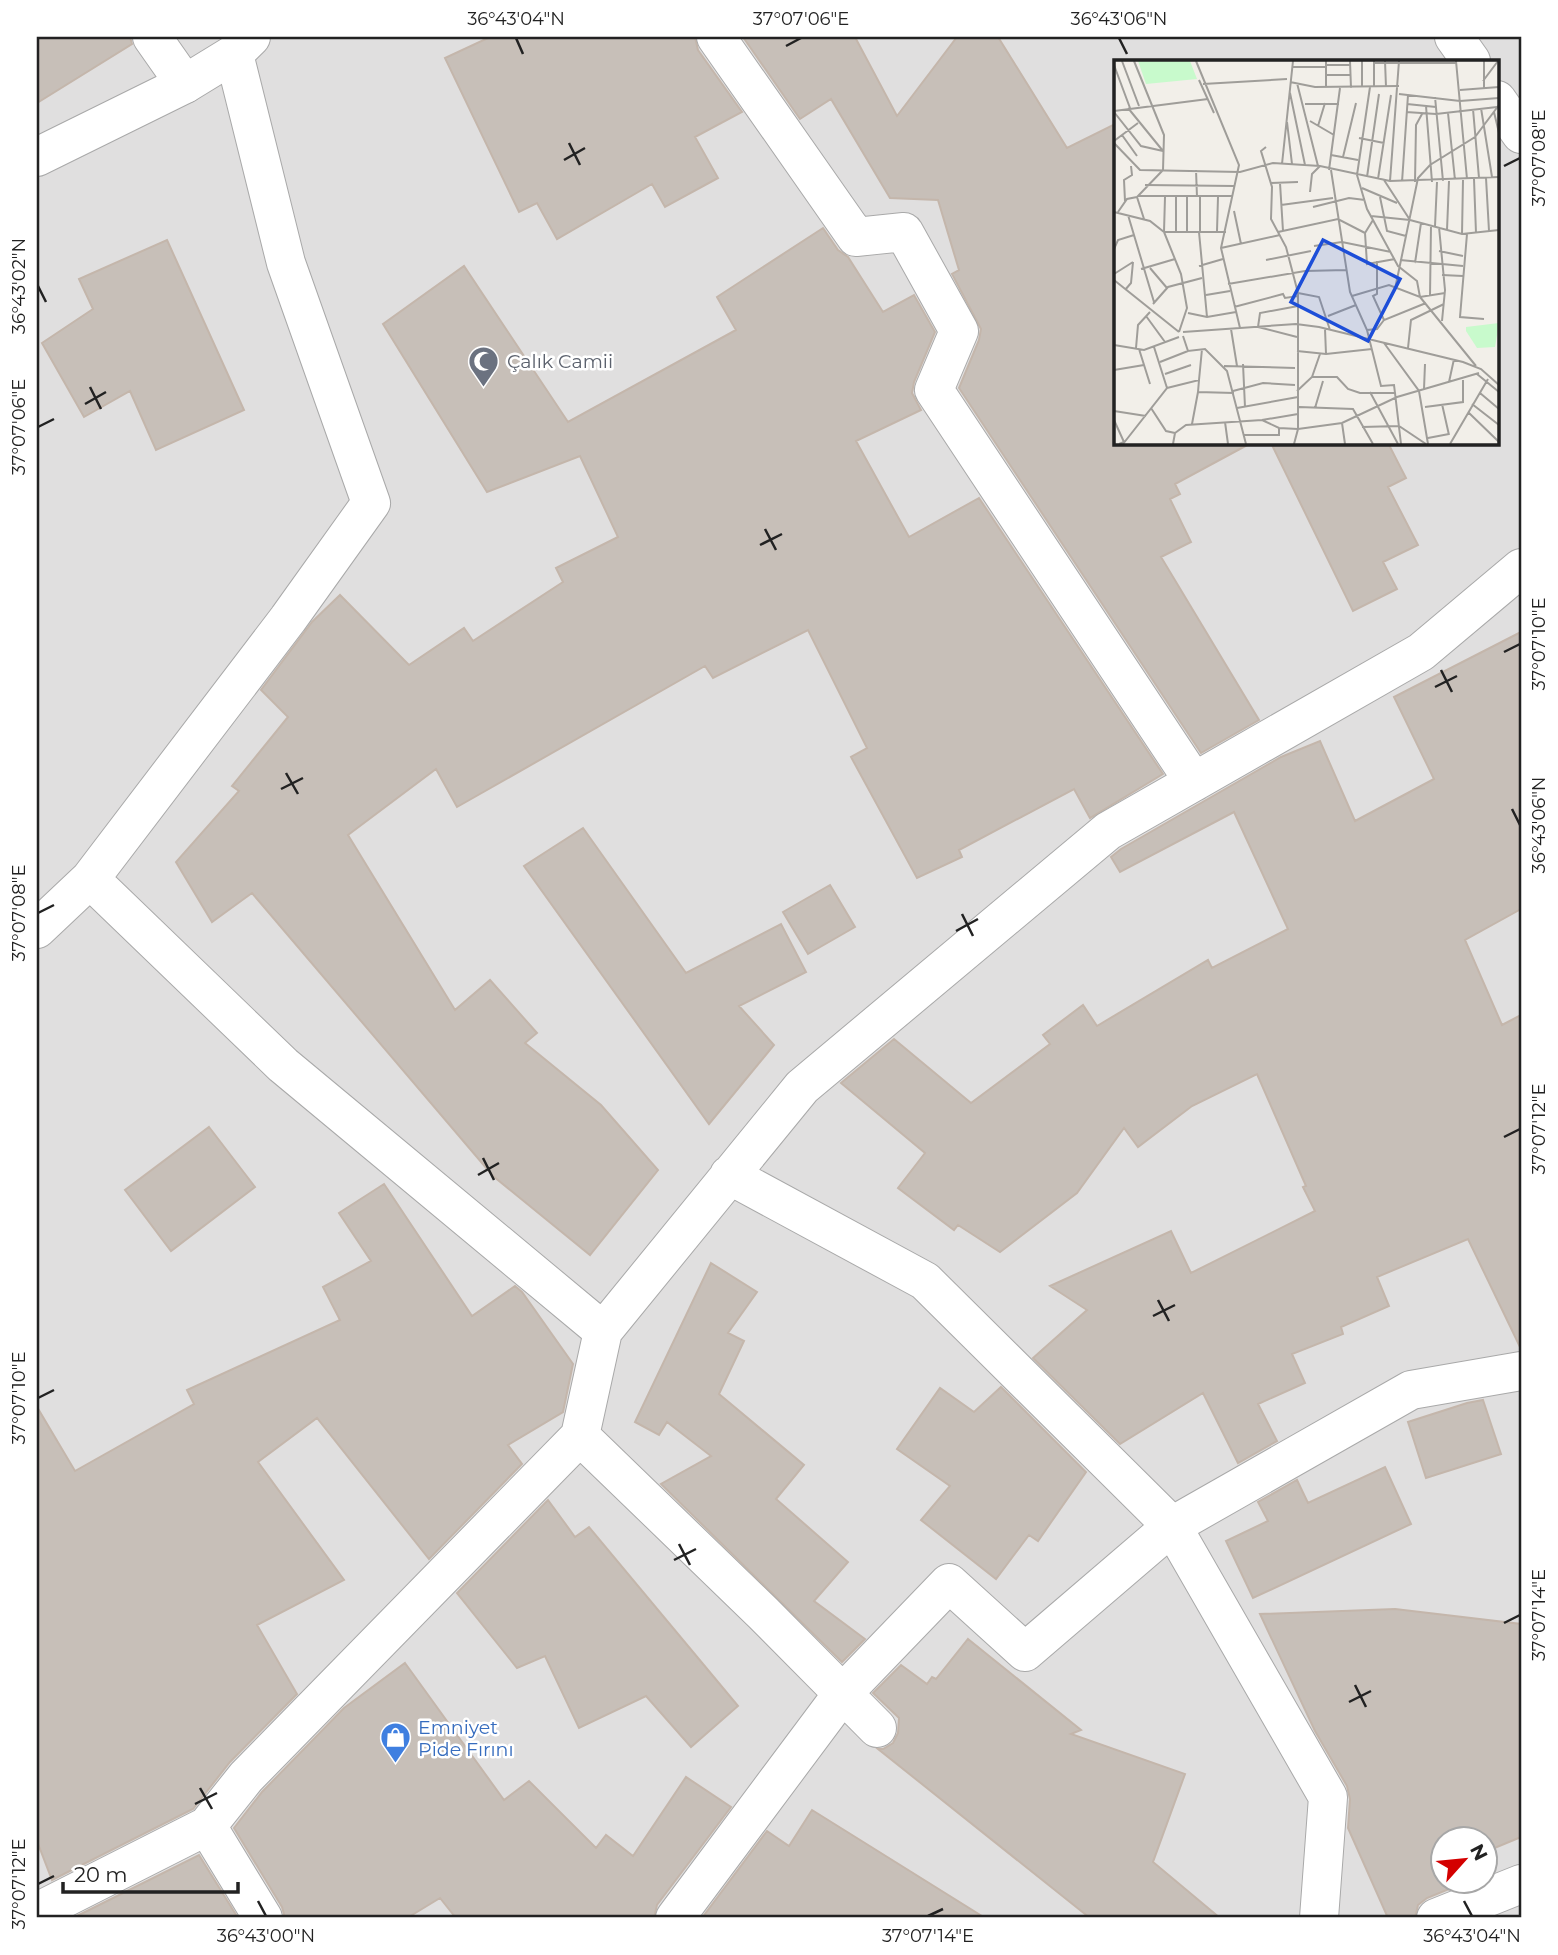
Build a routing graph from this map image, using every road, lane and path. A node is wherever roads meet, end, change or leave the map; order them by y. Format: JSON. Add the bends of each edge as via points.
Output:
{"nodes":[{"id":1,"x":152,"y":37,"type":"edge"},
{"id":2,"x":716,"y":37,"type":"edge"},
{"id":3,"x":1454,"y":37,"type":"edge"},
{"id":4,"x":243,"y":45,"type":"edge"},
{"id":5,"x":1470,"y":60,"type":"edge"},
{"id":6,"x":185,"y":84,"type":"junction"},
{"id":7,"x":1498,"y":101,"type":"edge"},
{"id":8,"x":1521,"y":134,"type":"edge"},
{"id":9,"x":37,"y":157,"type":"edge"},
{"id":10,"x":1521,"y":568,"type":"edge"},
{"id":11,"x":1194,"y":782,"type":"junction"},
{"id":12,"x":90,"y":879,"type":"junction"},
{"id":13,"x":37,"y":929,"type":"edge"},
{"id":14,"x":729,"y":1175,"type":"junction"},
{"id":15,"x":603,"y":1331,"type":"junction"},
{"id":16,"x":1521,"y":1371,"type":"edge"},
{"id":17,"x":580,"y":1436,"type":"junction"},
{"id":18,"x":1172,"y":1526,"type":"junction"},
{"id":19,"x":843,"y":1693,"type":"junction"},
{"id":20,"x":877,"y":1728,"type":"dead end"},
{"id":21,"x":207,"y":1826,"type":"junction"},
{"id":22,"x":1521,"y":1884,"type":"edge"},
{"id":23,"x":37,"y":1912,"type":"edge"},
{"id":24,"x":263,"y":1918,"type":"edge"},
{"id":25,"x":675,"y":1918,"type":"edge"},
{"id":26,"x":1319,"y":1918,"type":"edge"},
{"id":27,"x":1436,"y":1918,"type":"edge"}],
"edges":[{"from":1,"to":6,"type":"street"},
{"from":2,"to":11,"type":"street","via":[[856,237],[904,232],[959,331],[934,390]]},
{"from":3,"to":5,"type":"street"},
{"from":4,"to":6,"type":"street"},
{"from":4,"to":12,"type":"street","via":[[286,263],[371,503]]},
{"from":6,"to":9,"type":"street"},
{"from":7,"to":8,"type":"street"},
{"from":10,"to":11,"type":"street","via":[[1421,652]]},
{"from":11,"to":14,"type":"street","via":[[1108,831],[802,1087]]},
{"from":12,"to":13,"type":"street"},
{"from":12,"to":15,"type":"street","via":[[283,1065]]},
{"from":14,"to":15,"type":"street"},
{"from":14,"to":18,"type":"street","via":[[925,1281]]},
{"from":15,"to":17,"type":"street"},
{"from":16,"to":18,"type":"street","via":[[1411,1390]]},
{"from":17,"to":19,"type":"street"},
{"from":17,"to":21,"type":"street","via":[[246,1777]]},
{"from":18,"to":19,"type":"street","via":[[1025,1652],[949,1583]]},
{"from":18,"to":26,"type":"street","via":[[1328,1797]]},
{"from":19,"to":20,"type":"street"},
{"from":19,"to":25,"type":"street"},
{"from":21,"to":23,"type":"street"},
{"from":21,"to":24,"type":"street"},
{"from":22,"to":27,"type":"street"}]}
